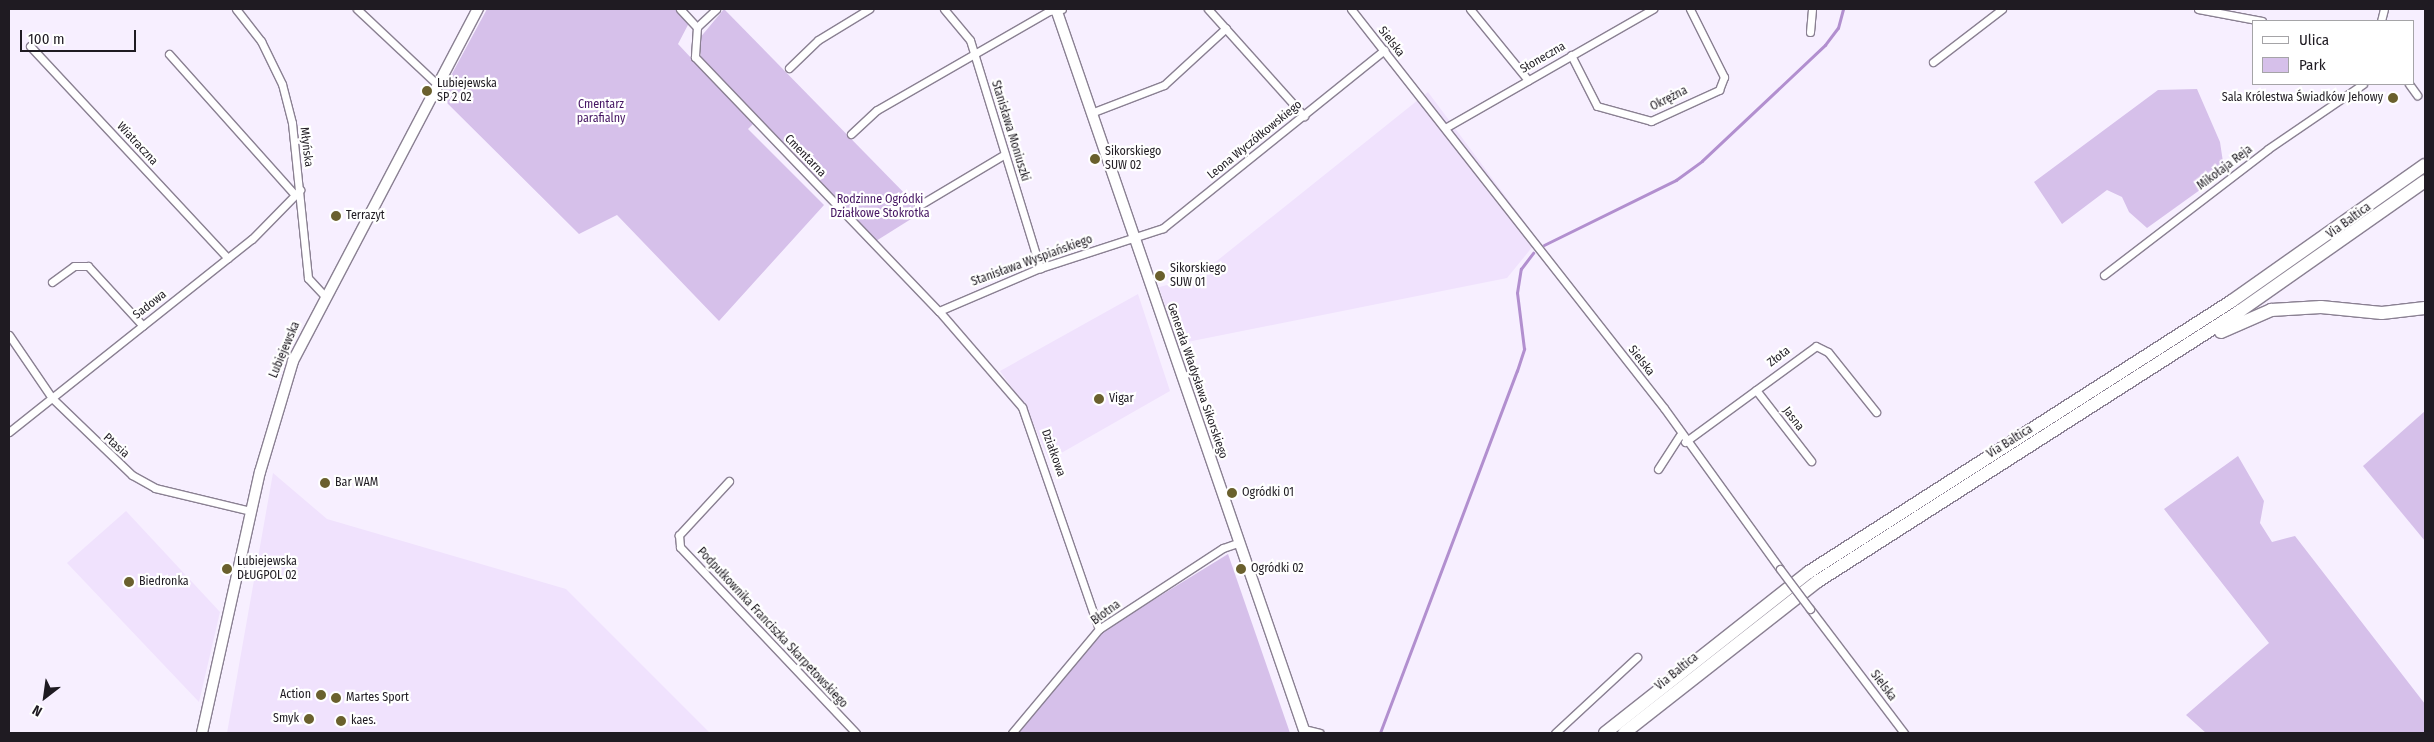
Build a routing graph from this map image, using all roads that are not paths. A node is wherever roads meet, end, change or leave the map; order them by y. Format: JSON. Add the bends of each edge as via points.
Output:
{"nodes":[{"id":1,"x":236,"y":9,"type":"edge"},
{"id":2,"x":357,"y":9,"type":"edge"},
{"id":3,"x":478,"y":9,"type":"edge"},
{"id":4,"x":680,"y":9,"type":"edge"},
{"id":5,"x":716,"y":9,"type":"edge"},
{"id":6,"x":869,"y":9,"type":"edge"},
{"id":7,"x":944,"y":9,"type":"edge"},
{"id":8,"x":1058,"y":9,"type":"edge"},
{"id":9,"x":1208,"y":9,"type":"edge"},
{"id":10,"x":1351,"y":9,"type":"edge"},
{"id":11,"x":1470,"y":9,"type":"edge"},
{"id":12,"x":1653,"y":9,"type":"edge"},
{"id":13,"x":1690,"y":9,"type":"edge"},
{"id":14,"x":1812,"y":9,"type":"edge"},
{"id":15,"x":2002,"y":9,"type":"edge"},
{"id":16,"x":2198,"y":9,"type":"edge"},
{"id":17,"x":2257,"y":20,"type":"edge"},
{"id":18,"x":697,"y":27,"type":"junction"},
{"id":19,"x":1226,"y":28,"type":"junction"},
{"id":20,"x":1810,"y":32,"type":"dead end"},
{"id":21,"x":30,"y":46,"type":"dead end"},
{"id":22,"x":1384,"y":50,"type":"junction"},
{"id":23,"x":974,"y":53,"type":"junction"},
{"id":24,"x":169,"y":54,"type":"dead end"},
{"id":25,"x":1571,"y":55,"type":"junction"},
{"id":26,"x":1933,"y":62,"type":"dead end"},
{"id":27,"x":789,"y":68,"type":"dead end"},
{"id":28,"x":1528,"y":80,"type":"junction"},
{"id":29,"x":437,"y":84,"type":"junction"},
{"id":30,"x":2362,"y":85,"type":"edge"},
{"id":31,"x":2411,"y":85,"type":"edge"},
{"id":32,"x":2417,"y":95,"type":"dead end"},
{"id":33,"x":1090,"y":112,"type":"junction"},
{"id":34,"x":1304,"y":116,"type":"junction"},
{"id":35,"x":1445,"y":128,"type":"junction"},
{"id":36,"x":852,"y":134,"type":"dead end"},
{"id":37,"x":1005,"y":154,"type":"junction"},
{"id":38,"x":2425,"y":165,"type":"edge"},
{"id":39,"x":2425,"y":181,"type":"edge"},
{"id":40,"x":297,"y":192,"type":"junction"},
{"id":41,"x":918,"y":206,"type":"dead end"},
{"id":42,"x":1134,"y":237,"type":"junction"},
{"id":43,"x":228,"y":258,"type":"junction"},
{"id":44,"x":1040,"y":268,"type":"junction"},
{"id":45,"x":2104,"y":275,"type":"dead end"},
{"id":46,"x":52,"y":282,"type":"dead end"},
{"id":47,"x":324,"y":295,"type":"junction"},
{"id":48,"x":2425,"y":308,"type":"edge"},
{"id":49,"x":939,"y":310,"type":"junction"},
{"id":50,"x":143,"y":326,"type":"junction"},
{"id":51,"x":9,"y":335,"type":"edge"},
{"id":52,"x":2180,"y":350,"type":"junction"},
{"id":53,"x":1756,"y":390,"type":"junction"},
{"id":54,"x":52,"y":398,"type":"junction"},
{"id":55,"x":1876,"y":412,"type":"dead end"},
{"id":56,"x":9,"y":432,"type":"edge"},
{"id":57,"x":1680,"y":435,"type":"junction"},
{"id":58,"x":1685,"y":442,"type":"junction"},
{"id":59,"x":1811,"y":461,"type":"dead end"},
{"id":60,"x":1658,"y":469,"type":"dead end"},
{"id":61,"x":729,"y":481,"type":"dead end"},
{"id":62,"x":251,"y":510,"type":"junction"},
{"id":63,"x":1240,"y":542,"type":"junction"},
{"id":64,"x":1099,"y":629,"type":"junction"},
{"id":65,"x":1637,"y":657,"type":"dead end"},
{"id":66,"x":1304,"y":731,"type":"edge"},
{"id":67,"x":202,"y":733,"type":"edge"},
{"id":68,"x":856,"y":733,"type":"edge"},
{"id":69,"x":1012,"y":733,"type":"edge"},
{"id":70,"x":1320,"y":733,"type":"edge"},
{"id":71,"x":1555,"y":733,"type":"edge"},
{"id":72,"x":1605,"y":733,"type":"edge"},
{"id":73,"x":1624,"y":733,"type":"edge"},
{"id":74,"x":1904,"y":733,"type":"edge"}],
"edges":[{"from":1,"to":40,"type":"street","name":"Młyńska","via":[[261,41],[282,84]]},
{"from":2,"to":29,"type":"street"},
{"from":3,"to":29,"type":"main road","name":"Lubiejewska"},
{"from":4,"to":18,"type":"street"},
{"from":5,"to":18,"type":"street"},
{"from":6,"to":27,"type":"street","via":[[818,40]]},
{"from":7,"to":23,"type":"street","name":"Stanisława Moniuszki","via":[[970,40]]},
{"from":8,"to":23,"type":"street"},
{"from":8,"to":33,"type":"main road","name":"Generała Władysława Sikorskiego"},
{"from":9,"to":19,"type":"street"},
{"from":10,"to":22,"type":"street","name":"Sielska"},
{"from":11,"to":28,"type":"street"},
{"from":12,"to":25,"type":"street","name":"Słoneczna"},
{"from":13,"to":25,"type":"street","name":"Okrężna","via":[[1724,77],[1719,90],[1651,121],[1598,106]]},
{"from":14,"to":20,"type":"street"},
{"from":15,"to":26,"type":"street"},
{"from":16,"to":17,"type":"street"},
{"from":18,"to":49,"type":"street","name":"Cmentarna","via":[[695,57]]},
{"from":19,"to":33,"type":"street","via":[[1164,85]]},
{"from":19,"to":34,"type":"street"},
{"from":21,"to":43,"type":"street","name":"Wiatraczna"},
{"from":22,"to":34,"type":"street","name":"Leona Wyczółkowskiego"},
{"from":22,"to":35,"type":"street","name":"Sielska"},
{"from":23,"to":36,"type":"street","via":[[877,110]]},
{"from":23,"to":37,"type":"street","name":"Stanisława Moniuszki"},
{"from":24,"to":40,"type":"street"},
{"from":25,"to":28,"type":"street","name":"Słoneczna"},
{"from":28,"to":35,"type":"street","name":"Słoneczna"},
{"from":29,"to":47,"type":"main road","name":"Lubiejewska"},
{"from":30,"to":45,"type":"street","name":"Mikołaja Reja","via":[[2268,149]]},
{"from":31,"to":32,"type":"street"},
{"from":33,"to":42,"type":"main road","name":"Generała Władysława Sikorskiego"},
{"from":34,"to":42,"type":"street","name":"Leona Wyczółkowskiego","via":[[1163,228]]},
{"from":35,"to":57,"type":"street","name":"Sielska"},
{"from":37,"to":41,"type":"street"},
{"from":37,"to":44,"type":"street","name":"Stanisława Moniuszki"},
{"from":38,"to":72,"type":"highway","name":"Via Baltica","via":[[2232,301],[1832,556],[1707,648]]},
{"from":39,"to":52,"type":"highway","name":"Via Baltica"},
{"from":40,"to":43,"type":"street","name":"Sadowa"},
{"from":40,"to":47,"type":"street","name":"Młyńska","via":[[308,278]]},
{"from":42,"to":44,"type":"street","name":"Stanisława Wyspiańskiego"},
{"from":42,"to":63,"type":"main road","name":"Generała Władysława Sikorskiego"},
{"from":43,"to":50,"type":"street","name":"Sadowa"},
{"from":44,"to":49,"type":"street","name":"Stanisława Wyspiańskiego"},
{"from":46,"to":50,"type":"street","via":[[74,266],[88,266]]},
{"from":47,"to":62,"type":"main road","name":"Lubiejewska","via":[[277,405]]},
{"from":48,"to":52,"type":"highway","via":[[2382,313],[2321,307],[2271,310]]},
{"from":49,"to":64,"type":"street","name":"Działkowa","via":[[1022,407]]},
{"from":50,"to":54,"type":"street","name":"Sadowa"},
{"from":51,"to":54,"type":"street","name":"Ptasia"},
{"from":52,"to":73,"type":"highway","name":"Via Baltica","via":[[1818,581]]},
{"from":53,"to":55,"type":"street","name":"Złota","via":[[1808,348],[1820,347]]},
{"from":53,"to":58,"type":"street","name":"Złota"},
{"from":53,"to":59,"type":"street","name":"Jasna"},
{"from":54,"to":56,"type":"street","name":"Sadowa"},
{"from":54,"to":62,"type":"street","name":"Ptasia","via":[[132,475],[165,491]]},
{"from":57,"to":58,"type":"street","name":"Sielska"},
{"from":57,"to":60,"type":"street"},
{"from":58,"to":74,"type":"street","name":"Sielska","bridge":true},
{"from":61,"to":68,"type":"street","name":"Podpułkownika Franciszka Skarpetowskiego","via":[[679,535],[680,547]]},
{"from":62,"to":67,"type":"main road","name":"Lubiejewska"},
{"from":63,"to":64,"type":"street","name":"Błotna","via":[[1224,548]]},
{"from":63,"to":66,"type":"main road","name":"Generała Władysława Sikorskiego"},
{"from":64,"to":69,"type":"street","name":"Błotna"},
{"from":65,"to":71,"type":"street"},
{"from":66,"to":70,"type":"street"}]}
